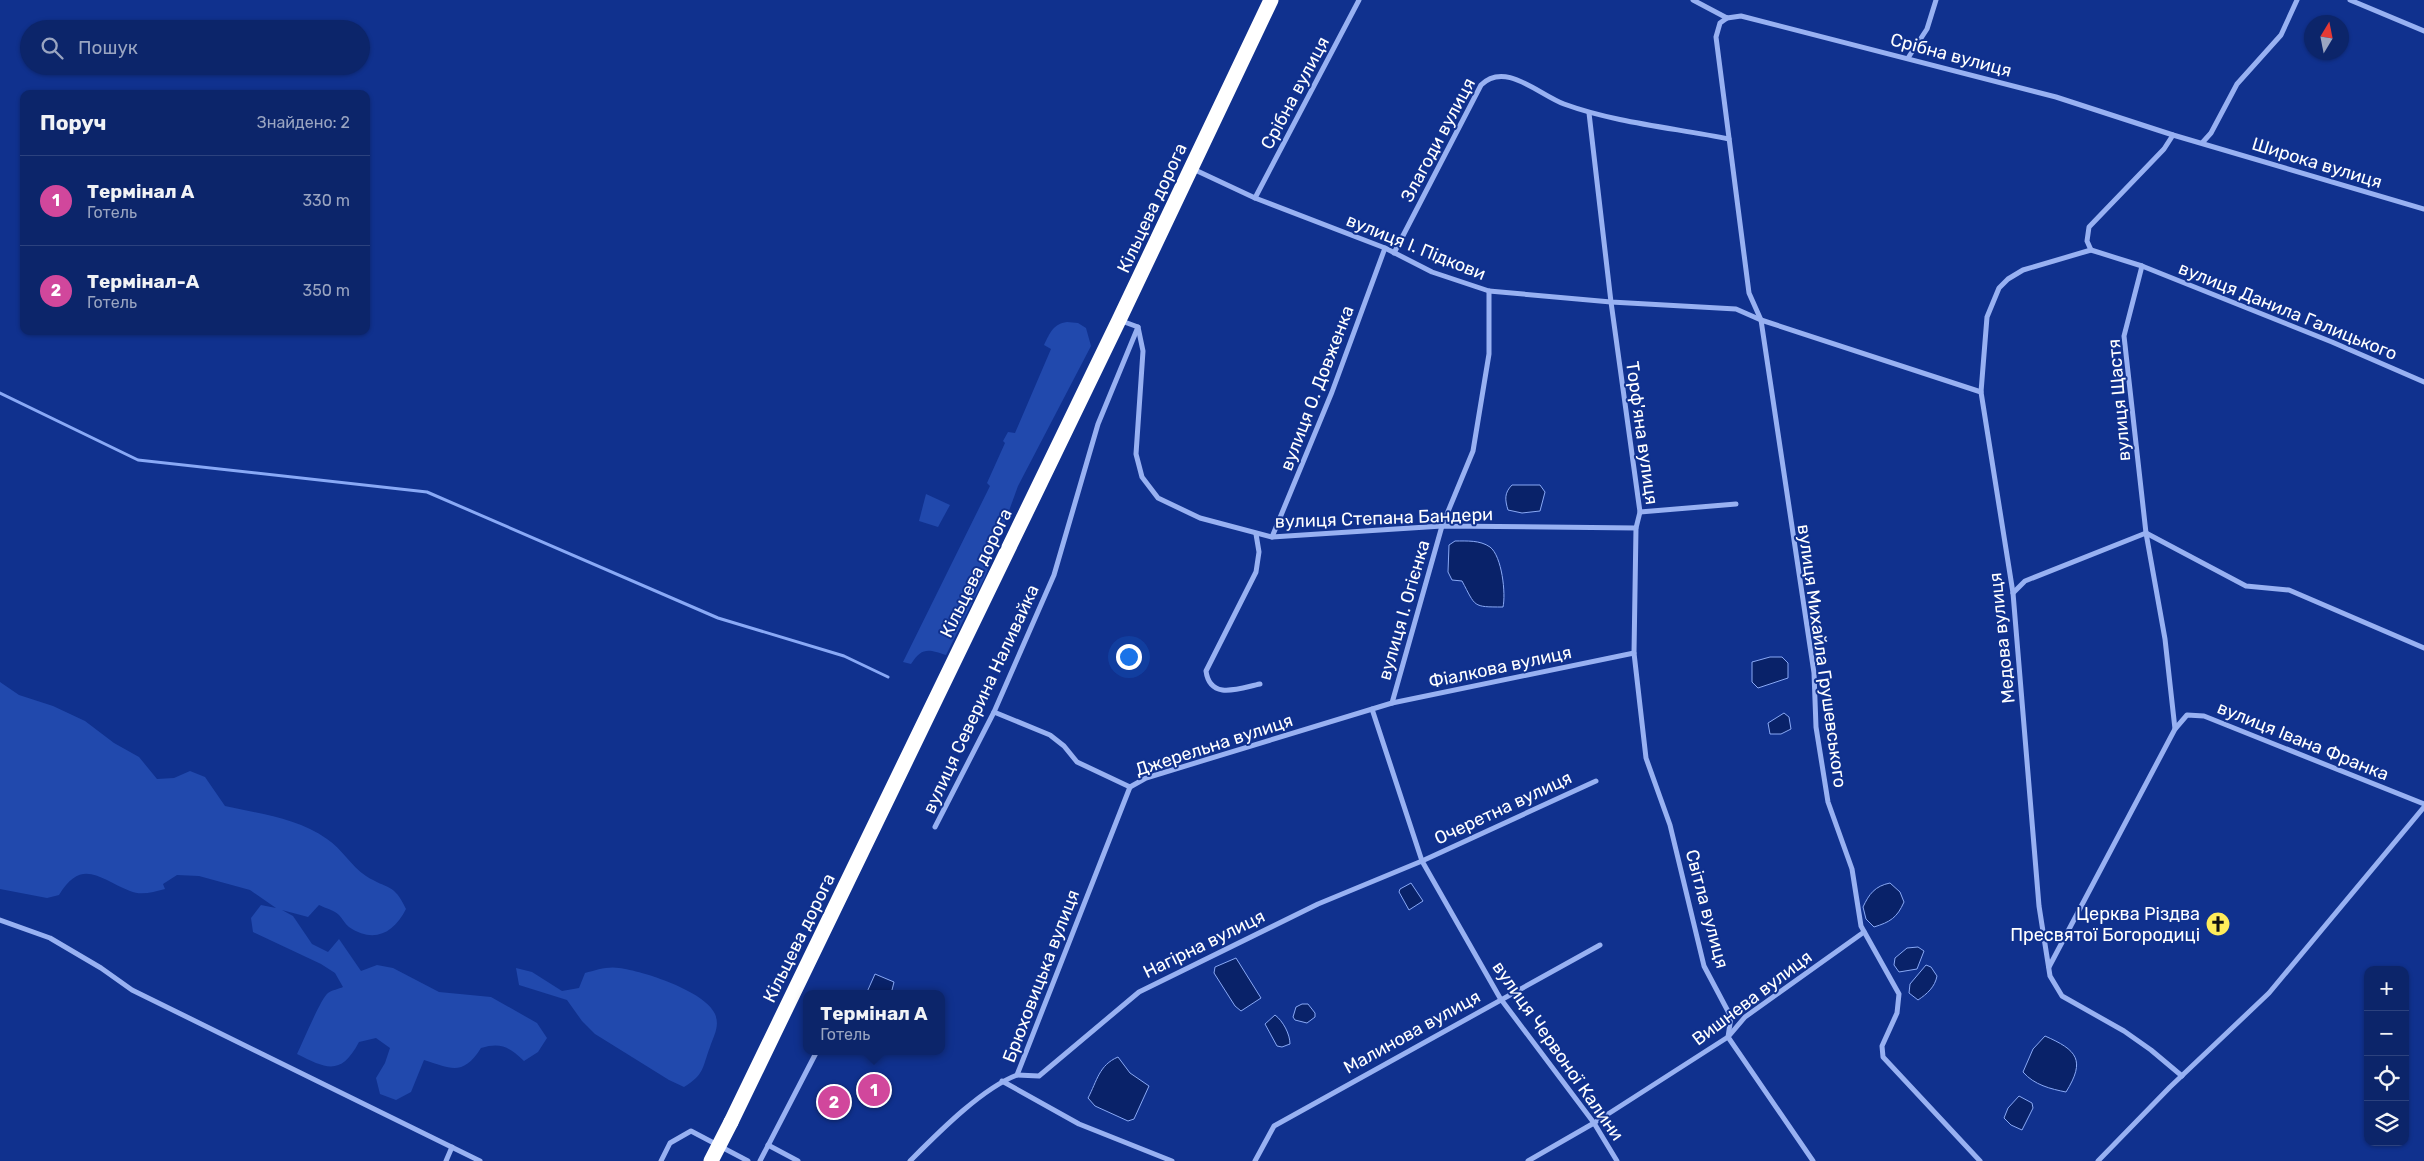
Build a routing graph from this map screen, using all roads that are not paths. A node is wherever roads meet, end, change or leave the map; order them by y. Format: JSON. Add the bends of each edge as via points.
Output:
{"nodes":[{"id":1,"x":1271,"y":0,"type":"edge"},
{"id":2,"x":1359,"y":0,"type":"edge"},
{"id":3,"x":1693,"y":0,"type":"edge"},
{"id":4,"x":1936,"y":0,"type":"edge"},
{"id":5,"x":2298,"y":0,"type":"edge"},
{"id":6,"x":2350,"y":0,"type":"edge"},
{"id":7,"x":1727,"y":18,"type":"junction"},
{"id":8,"x":2424,"y":31,"type":"edge"},
{"id":9,"x":1908,"y":58,"type":"junction"},
{"id":10,"x":1589,"y":112,"type":"junction"},
{"id":11,"x":2173,"y":135,"type":"junction"},
{"id":12,"x":1729,"y":138,"type":"junction"},
{"id":13,"x":2202,"y":143,"type":"junction"},
{"id":14,"x":1192,"y":168,"type":"junction"},
{"id":15,"x":1255,"y":198,"type":"junction"},
{"id":16,"x":2424,"y":209,"type":"edge"},
{"id":17,"x":1384,"y":248,"type":"junction"},
{"id":18,"x":2091,"y":250,"type":"junction"},
{"id":19,"x":1394,"y":253,"type":"junction"},
{"id":20,"x":2142,"y":266,"type":"junction"},
{"id":21,"x":1489,"y":291,"type":"junction"},
{"id":22,"x":1611,"y":302,"type":"junction"},
{"id":23,"x":1119,"y":320,"type":"junction"},
{"id":24,"x":1761,"y":320,"type":"junction"},
{"id":25,"x":1138,"y":327,"type":"junction"},
{"id":26,"x":2424,"y":382,"type":"edge"},
{"id":27,"x":1981,"y":392,"type":"junction"},
{"id":28,"x":1736,"y":504,"type":"dead end"},
{"id":29,"x":1640,"y":512,"type":"junction"},
{"id":30,"x":1442,"y":526,"type":"junction"},
{"id":31,"x":1636,"y":528,"type":"junction"},
{"id":32,"x":2146,"y":533,"type":"junction"},
{"id":33,"x":1256,"y":534,"type":"junction"},
{"id":34,"x":1272,"y":536,"type":"junction"},
{"id":35,"x":2013,"y":593,"type":"junction"},
{"id":36,"x":2424,"y":648,"type":"edge"},
{"id":37,"x":1634,"y":653,"type":"junction"},
{"id":38,"x":1260,"y":684,"type":"dead end"},
{"id":39,"x":1392,"y":703,"type":"junction"},
{"id":40,"x":1372,"y":709,"type":"junction"},
{"id":41,"x":994,"y":712,"type":"junction"},
{"id":42,"x":2175,"y":729,"type":"junction"},
{"id":43,"x":1646,"y":758,"type":"joint"},
{"id":44,"x":1596,"y":781,"type":"dead end"},
{"id":45,"x":1130,"y":787,"type":"junction"},
{"id":46,"x":2424,"y":806,"type":"edge"},
{"id":47,"x":935,"y":828,"type":"dead end"},
{"id":48,"x":1422,"y":861,"type":"junction"},
{"id":49,"x":0,"y":920,"type":"edge"},
{"id":50,"x":1864,"y":932,"type":"junction"},
{"id":51,"x":1600,"y":945,"type":"dead end"},
{"id":52,"x":2048,"y":967,"type":"junction"},
{"id":53,"x":1500,"y":998,"type":"junction"},
{"id":54,"x":1728,"y":1037,"type":"junction"},
{"id":55,"x":815,"y":1055,"type":"edge"},
{"id":56,"x":1017,"y":1075,"type":"junction"},
{"id":57,"x":2182,"y":1076,"type":"junction"},
{"id":58,"x":1002,"y":1081,"type":"junction"},
{"id":59,"x":1594,"y":1123,"type":"junction"},
{"id":60,"x":768,"y":1145,"type":"junction"},
{"id":61,"x":452,"y":1147,"type":"junction"},
{"id":62,"x":446,"y":1161,"type":"edge"},
{"id":63,"x":480,"y":1161,"type":"edge"},
{"id":64,"x":661,"y":1161,"type":"edge"},
{"id":65,"x":711,"y":1161,"type":"edge"},
{"id":66,"x":748,"y":1161,"type":"edge"},
{"id":67,"x":760,"y":1161,"type":"edge"},
{"id":68,"x":798,"y":1161,"type":"edge"},
{"id":69,"x":910,"y":1161,"type":"edge"},
{"id":70,"x":1172,"y":1161,"type":"edge"},
{"id":71,"x":1255,"y":1161,"type":"edge"},
{"id":72,"x":1528,"y":1161,"type":"edge"},
{"id":73,"x":1617,"y":1161,"type":"edge"},
{"id":74,"x":1813,"y":1161,"type":"edge"},
{"id":75,"x":1980,"y":1161,"type":"edge"},
{"id":76,"x":2098,"y":1161,"type":"edge"}],
"edges":[{"from":1,"to":14,"type":"highway","name":"Кільцева дорога"},
{"from":2,"to":15,"type":"street","name":"Срібна вулиця"},
{"from":3,"to":7,"type":"street","name":"Срібна вулиця"},
{"from":4,"to":9,"type":"street","via":[[1927,29]]},
{"from":5,"to":13,"type":"street","via":[[2281,35],[2237,84],[2211,133]]},
{"from":6,"to":8,"type":"street"},
{"from":7,"to":9,"type":"street","name":"Срібна вулиця","via":[[1742,16]]},
{"from":7,"to":12,"type":"street","name":"вулиця Михайла Грушевського","via":[[1720,23],[1716,37]]},
{"from":9,"to":11,"type":"street","name":"Срібна вулиця","via":[[2056,97]]},
{"from":10,"to":12,"type":"street","name":"Злагоди вулиця"},
{"from":10,"to":19,"type":"street","name":"Злагоди вулиця","via":[[1561,103],[1510,77],[1498,75],[1488,78],[1481,85]]},
{"from":10,"to":22,"type":"street","name":"Торф'яна вулиця"},
{"from":11,"to":13,"type":"street","name":"Срібна вулиця"},
{"from":11,"to":18,"type":"street","via":[[2164,149],[2089,227],[2087,241]]},
{"from":12,"to":24,"type":"street","name":"вулиця Михайла Грушевського","via":[[1750,293]]},
{"from":13,"to":16,"type":"street","name":"Широка вулиця"},
{"from":14,"to":15,"type":"street","name":"вулиця І. Підкови"},
{"from":14,"to":23,"type":"highway","name":"Кільцева дорога"},
{"from":15,"to":17,"type":"street","name":"вулиця І. Підкови"},
{"from":17,"to":19,"type":"street","name":"вулиця І. Підкови"},
{"from":17,"to":34,"type":"street","name":"вулиця О. Довженка","via":[[1332,392]]},
{"from":18,"to":20,"type":"street"},
{"from":18,"to":27,"type":"street","name":"Медова вулиця","via":[[2023,270],[1998,288],[1987,316]]},
{"from":19,"to":21,"type":"street","name":"вулиця І. Підкови","via":[[1432,272]]},
{"from":20,"to":26,"type":"street","name":"вулиця Данила Галицького"},
{"from":20,"to":32,"type":"street","name":"вулиця Щастя","via":[[2124,336]]},
{"from":21,"to":22,"type":"street","name":"вулиця І. Підкови"},
{"from":21,"to":30,"type":"street","name":"вулиця І. Огієнка","via":[[1489,354],[1473,451]]},
{"from":22,"to":24,"type":"street","name":"вулиця І. Підкови","via":[[1736,309]]},
{"from":22,"to":29,"type":"street","name":"Торф'яна вулиця"},
{"from":23,"to":25,"type":"street"},
{"from":23,"to":65,"type":"highway","name":"Кільцева дорога","bridge":true},
{"from":24,"to":27,"type":"street","name":"вулиця І. Підкови"},
{"from":24,"to":50,"type":"street","name":"вулиця Михайла Грушевського","via":[[1814,673],[1816,727],[1828,802],[1852,869]]},
{"from":25,"to":33,"type":"street","name":"вулиця Степана Бандери","via":[[1143,351],[1136,454],[1142,477],[1158,498],[1200,518]]},
{"from":25,"to":41,"type":"street","name":"вулиця Северина Наливайка","via":[[1098,424],[1054,575]]},
{"from":27,"to":35,"type":"street","name":"Медова вулиця"},
{"from":28,"to":29,"type":"street"},
{"from":29,"to":31,"type":"street","name":"Торф'яна вулиця"},
{"from":30,"to":31,"type":"street","name":"вулиця Степана Бандери"},
{"from":30,"to":34,"type":"street","name":"вулиця Степана Бандери"},
{"from":30,"to":39,"type":"street","name":"вулиця І. Огієнка"},
{"from":31,"to":37,"type":"street","name":"Торф'яна вулиця"},
{"from":32,"to":35,"type":"street","via":[[2025,581]]},
{"from":32,"to":36,"type":"street","via":[[2246,586],[2289,590]]},
{"from":32,"to":42,"type":"street","name":"вулиця Щастя","via":[[2165,639]]},
{"from":33,"to":34,"type":"street","name":"вулиця Степана Бандери"},
{"from":33,"to":38,"type":"street","via":[[1259,552],[1256,572],[1206,671],[1214,688],[1223,692]]},
{"from":35,"to":52,"type":"street","name":"Медова вулиця","via":[[2039,906]]},
{"from":37,"to":39,"type":"street","name":"Фіалкова вулиця"},
{"from":37,"to":43,"type":"street","name":"Торф'яна вулиця"},
{"from":39,"to":40,"type":"street","name":"Фіалкова вулиця"},
{"from":40,"to":45,"type":"street","name":"Джерельна вулиця","via":[[1146,778]]},
{"from":40,"to":48,"type":"street","name":"вулиця Червоної Калини"},
{"from":41,"to":45,"type":"street","name":"Джерельна вулиця","via":[[1050,735],[1077,762]]},
{"from":41,"to":47,"type":"street","name":"вулиця Северина Наливайка"},
{"from":42,"to":46,"type":"street","name":"вулиця Івана Франка","via":[[2187,715],[2204,716]]},
{"from":42,"to":52,"type":"street"},
{"from":43,"to":54,"type":"street","name":"Світла вулиця","via":[[1670,825],[1704,966],[1731,1017]]},
{"from":44,"to":48,"type":"street","name":"Очеретна вулиця"},
{"from":45,"to":56,"type":"street","name":"Брюховицька вулиця"},
{"from":46,"to":57,"type":"street","via":[[2269,993]]},
{"from":48,"to":53,"type":"street","name":"вулиця Червоної Калини"},
{"from":48,"to":56,"type":"street","name":"Нагірна вулиця","via":[[1318,904],[1139,992],[1039,1076]]},
{"from":49,"to":61,"type":"street","via":[[50,938],[132,990]]},
{"from":50,"to":54,"type":"street","name":"Вишнева вулиця","via":[[1745,1017]]},
{"from":50,"to":75,"type":"street","name":"вулиця Михайла Грушевського","via":[[1899,994],[1897,1013],[1882,1046],[1882,1056]]},
{"from":51,"to":53,"type":"street","name":"Малинова вулиця"},
{"from":52,"to":57,"type":"street","name":"Медова вулиця","via":[[2062,996],[2124,1031]]},
{"from":53,"to":59,"type":"street","name":"вулиця Червоної Калини"},
{"from":53,"to":71,"type":"street","name":"Малинова вулиця","via":[[1274,1126]]},
{"from":54,"to":59,"type":"street","name":"Вишнева вулиця"},
{"from":54,"to":74,"type":"street"},
{"from":55,"to":60,"type":"street"},
{"from":56,"to":58,"type":"street","name":"Брюховицька вулиця"},
{"from":57,"to":76,"type":"street"},
{"from":58,"to":69,"type":"street","name":"Брюховицька вулиця","via":[[940,1131]]},
{"from":58,"to":70,"type":"street","via":[[1079,1124]]},
{"from":59,"to":72,"type":"street","name":"Вишнева вулиця"},
{"from":59,"to":73,"type":"street","name":"вулиця Червоної Калини"},
{"from":60,"to":67,"type":"street"},
{"from":60,"to":68,"type":"street"},
{"from":61,"to":62,"type":"street"},
{"from":61,"to":63,"type":"street"},
{"from":64,"to":66,"type":"street","via":[[670,1143],[692,1131]]}]}
